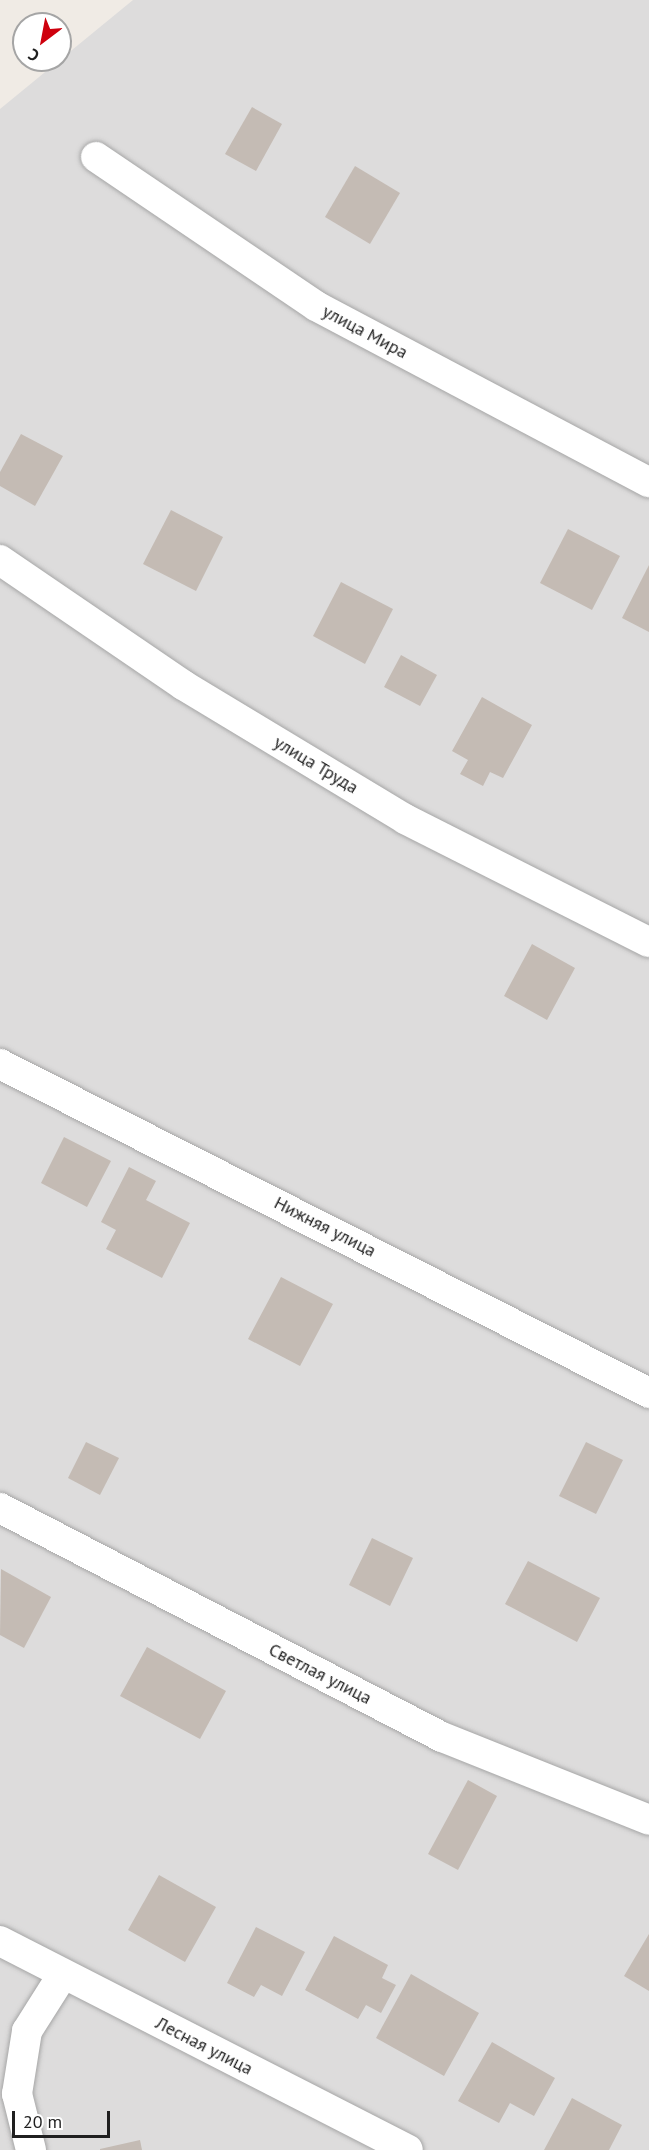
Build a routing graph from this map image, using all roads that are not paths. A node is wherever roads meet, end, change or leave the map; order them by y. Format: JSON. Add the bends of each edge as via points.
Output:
{"nodes":[{"id":1,"x":96,"y":158,"type":"dead end"},
{"id":2,"x":649,"y":482,"type":"edge"},
{"id":3,"x":0,"y":560,"type":"edge"},
{"id":4,"x":649,"y":942,"type":"edge"},
{"id":5,"x":0,"y":1064,"type":"edge"},
{"id":6,"x":649,"y":1393,"type":"edge"},
{"id":7,"x":0,"y":1508,"type":"edge"},
{"id":8,"x":649,"y":1820,"type":"edge"},
{"id":9,"x":0,"y":1941,"type":"edge"},
{"id":10,"x":63,"y":1974,"type":"junction"},
{"id":11,"x":31,"y":2150,"type":"edge"},
{"id":12,"x":408,"y":2150,"type":"edge"}],
"edges":[{"from":1,"to":2,"type":"street","name":"улица Мира","via":[[316,306]]},
{"from":3,"to":4,"type":"street","name":"улица Труда","via":[[183,685],[405,819]]},
{"from":5,"to":6,"type":"street","name":"Нижняя улица"},
{"from":7,"to":8,"type":"street","name":"Светлая улица","via":[[442,1737]]},
{"from":9,"to":10,"type":"street","name":"Лесная улица"},
{"from":10,"to":11,"type":"street","via":[[27,2031],[17,2094]]},
{"from":10,"to":12,"type":"street","name":"Лесная улица"}]}
